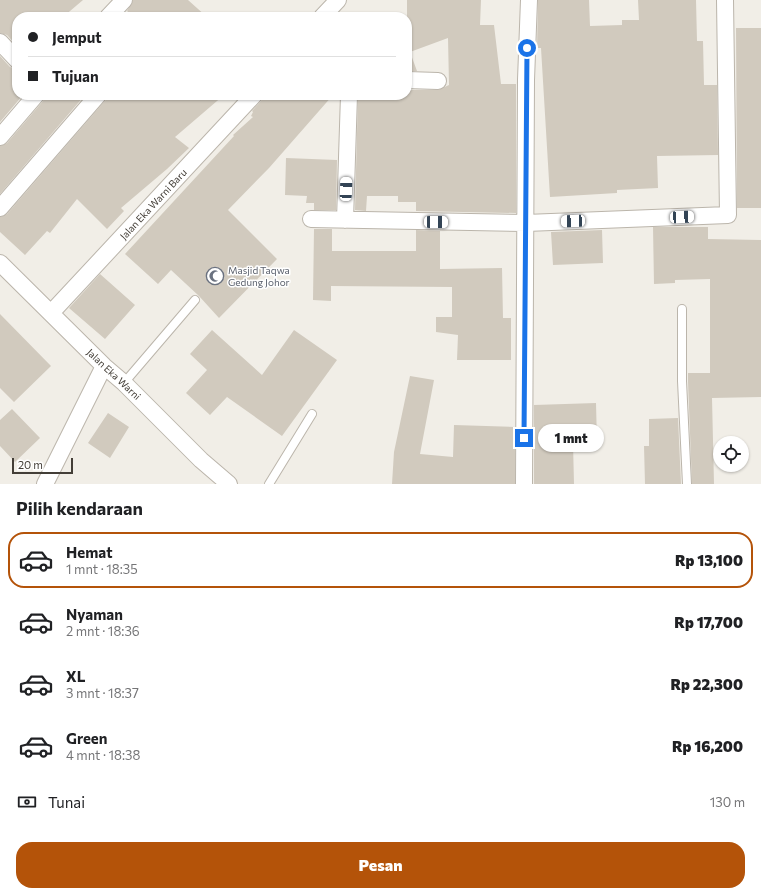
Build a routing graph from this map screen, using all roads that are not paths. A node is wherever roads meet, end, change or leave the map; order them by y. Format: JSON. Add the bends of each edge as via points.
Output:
{"nodes":[{"id":1,"x":124,"y":0,"type":"edge"},
{"id":2,"x":338,"y":0,"type":"edge"},
{"id":3,"x":530,"y":0,"type":"edge"},
{"id":4,"x":724,"y":0,"type":"edge"},
{"id":5,"x":113,"y":12,"type":"edge"},
{"id":6,"x":327,"y":12,"type":"edge"},
{"id":7,"x":0,"y":42,"type":"edge"},
{"id":8,"x":12,"y":55,"type":"edge"},
{"id":9,"x":412,"y":80,"type":"edge"},
{"id":10,"x":438,"y":81,"type":"dead end"},
{"id":11,"x":32,"y":100,"type":"edge"},
{"id":12,"x":94,"y":100,"type":"edge"},
{"id":13,"x":249,"y":100,"type":"edge"},
{"id":14,"x":350,"y":100,"type":"edge"},
{"id":15,"x":0,"y":137,"type":"edge"},
{"id":16,"x":0,"y":208,"type":"edge"},
{"id":17,"x":311,"y":219,"type":"dead end"},
{"id":18,"x":345,"y":220,"type":"junction"},
{"id":19,"x":526,"y":223,"type":"junction"},
{"id":20,"x":0,"y":263,"type":"edge"},
{"id":21,"x":195,"y":300,"type":"dead end"},
{"id":22,"x":682,"y":309,"type":"dead end"},
{"id":23,"x":51,"y":313,"type":"junction"},
{"id":24,"x":104,"y":366,"type":"junction"},
{"id":25,"x":124,"y":382,"type":"junction"},
{"id":26,"x":312,"y":414,"type":"dead end"},
{"id":27,"x":45,"y":484,"type":"edge"},
{"id":28,"x":229,"y":484,"type":"edge"},
{"id":29,"x":269,"y":484,"type":"edge"},
{"id":30,"x":524,"y":484,"type":"edge"},
{"id":31,"x":687,"y":484,"type":"edge"}],
"edges":[{"from":1,"to":5,"type":"street"},
{"from":2,"to":6,"type":"street"},
{"from":3,"to":19,"type":"street","via":[[526,80]]},
{"from":4,"to":19,"type":"street","via":[[728,215]]},
{"from":7,"to":8,"type":"street"},
{"from":9,"to":10,"type":"street"},
{"from":11,"to":15,"type":"street"},
{"from":12,"to":16,"type":"street"},
{"from":13,"to":23,"type":"street","name":"Jalan Eka Warni Baru"},
{"from":14,"to":18,"type":"street"},
{"from":17,"to":18,"type":"street"},
{"from":18,"to":19,"type":"street"},
{"from":19,"to":30,"type":"street"},
{"from":20,"to":23,"type":"street","name":"Jalan Eka Warni"},
{"from":21,"to":25,"type":"lane"},
{"from":22,"to":31,"type":"lane","via":[[682,381]]},
{"from":23,"to":24,"type":"street","name":"Jalan Eka Warni"},
{"from":24,"to":25,"type":"street","name":"Jalan Eka Warni"},
{"from":24,"to":27,"type":"street"},
{"from":25,"to":28,"type":"street","name":"Jalan Eka Warni","via":[[200,460]]},
{"from":26,"to":29,"type":"lane"}]}
